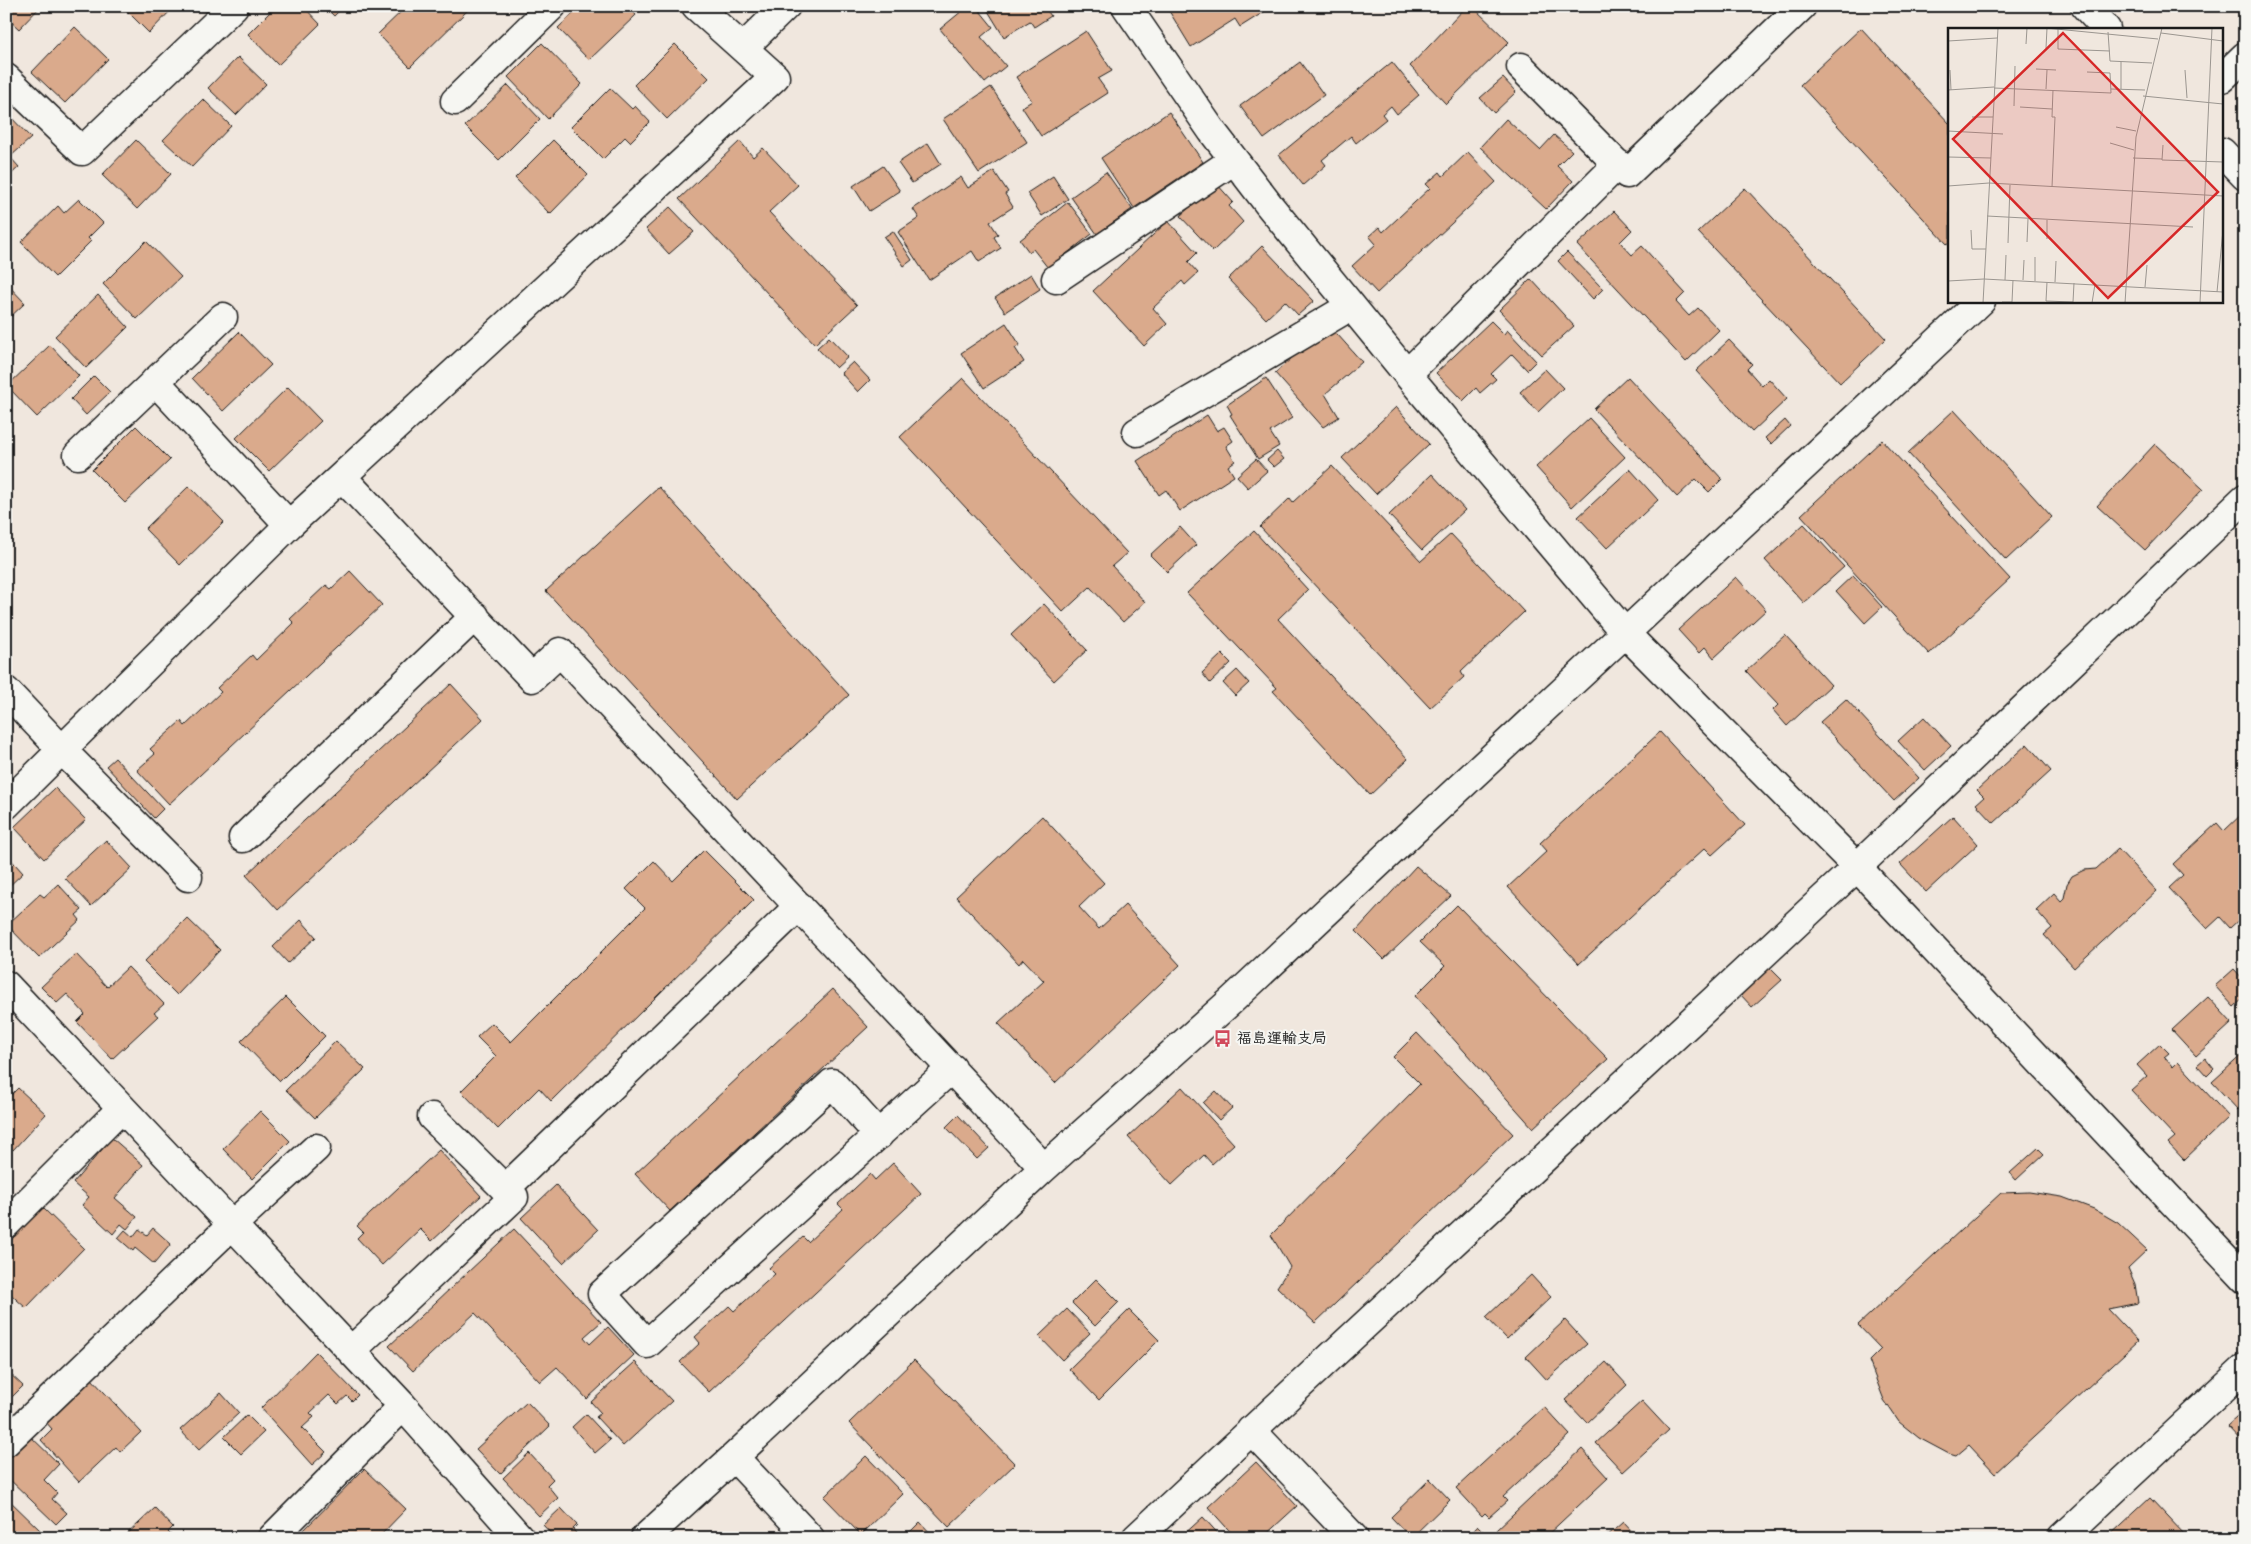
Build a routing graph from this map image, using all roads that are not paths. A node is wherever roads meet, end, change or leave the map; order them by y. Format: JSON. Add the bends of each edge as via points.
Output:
{"nodes":[{"id":1,"x":234,"y":6,"type":"edge"},
{"id":2,"x":552,"y":6,"type":"edge"},
{"id":3,"x":696,"y":6,"type":"edge"},
{"id":4,"x":786,"y":6,"type":"edge"},
{"id":5,"x":1126,"y":6,"type":"edge"},
{"id":6,"x":1802,"y":6,"type":"edge"},
{"id":7,"x":2085,"y":6,"type":"edge"},
{"id":8,"x":2105,"y":28,"type":"edge"},
{"id":9,"x":743,"y":48,"type":"junction"},
{"id":10,"x":2245,"y":56,"type":"edge"},
{"id":11,"x":1521,"y":67,"type":"dead end"},
{"id":12,"x":2224,"y":76,"type":"edge"},
{"id":13,"x":6,"y":78,"type":"edge"},
{"id":14,"x":455,"y":101,"type":"dead end"},
{"id":15,"x":2224,"y":154,"type":"edge"},
{"id":16,"x":1234,"y":160,"type":"junction"},
{"id":17,"x":1618,"y":164,"type":"junction"},
{"id":18,"x":2245,"y":176,"type":"edge"},
{"id":19,"x":1056,"y":279,"type":"dead end"},
{"id":20,"x":1980,"y":302,"type":"edge"},
{"id":21,"x":1351,"y":306,"type":"junction"},
{"id":22,"x":223,"y":317,"type":"dead end"},
{"id":23,"x":1407,"y":374,"type":"junction"},
{"id":24,"x":156,"y":381,"type":"junction"},
{"id":25,"x":1137,"y":432,"type":"dead end"},
{"id":26,"x":78,"y":455,"type":"dead end"},
{"id":27,"x":342,"y":477,"type":"junction"},
{"id":28,"x":2245,"y":498,"type":"edge"},
{"id":29,"x":289,"y":525,"type":"junction"},
{"id":30,"x":474,"y":616,"type":"junction"},
{"id":31,"x":1625,"y":633,"type":"junction"},
{"id":32,"x":6,"y":691,"type":"edge"},
{"id":33,"x":62,"y":750,"type":"junction"},
{"id":34,"x":6,"y":805,"type":"edge"},
{"id":35,"x":243,"y":838,"type":"dead end"},
{"id":36,"x":1857,"y":866,"type":"junction"},
{"id":37,"x":188,"y":878,"type":"dead end"},
{"id":38,"x":799,"y":906,"type":"junction"},
{"id":39,"x":6,"y":985,"type":"edge"},
{"id":40,"x":952,"y":1068,"type":"junction"},
{"id":41,"x":122,"y":1108,"type":"junction"},
{"id":42,"x":432,"y":1118,"type":"dead end"},
{"id":43,"x":879,"y":1135,"type":"junction"},
{"id":44,"x":316,"y":1148,"type":"dead end"},
{"id":45,"x":1044,"y":1168,"type":"junction"},
{"id":46,"x":505,"y":1189,"type":"junction"},
{"id":47,"x":6,"y":1224,"type":"edge"},
{"id":48,"x":232,"y":1225,"type":"junction"},
{"id":49,"x":2245,"y":1279,"type":"edge"},
{"id":50,"x":351,"y":1352,"type":"junction"},
{"id":51,"x":2245,"y":1368,"type":"edge"},
{"id":52,"x":403,"y":1406,"type":"junction"},
{"id":53,"x":1251,"y":1430,"type":"junction"},
{"id":54,"x":6,"y":1442,"type":"edge"},
{"id":55,"x":734,"y":1457,"type":"junction"},
{"id":56,"x":272,"y":1538,"type":"edge"},
{"id":57,"x":520,"y":1538,"type":"edge"},
{"id":58,"x":645,"y":1538,"type":"edge"},
{"id":59,"x":810,"y":1538,"type":"edge"},
{"id":60,"x":1136,"y":1538,"type":"edge"},
{"id":61,"x":1354,"y":1538,"type":"edge"},
{"id":62,"x":2062,"y":1538,"type":"edge"}],
"edges":[{"from":1,"to":13,"type":"street","via":[[82,151]]},
{"from":2,"to":14,"type":"street"},
{"from":3,"to":9,"type":"street"},
{"from":4,"to":9,"type":"street"},
{"from":5,"to":16,"type":"street"},
{"from":6,"to":17,"type":"street","via":[[1627,174]]},
{"from":7,"to":8,"type":"street"},
{"from":9,"to":27,"type":"street","via":[[775,77]]},
{"from":10,"to":12,"type":"street"},
{"from":11,"to":17,"type":"street"},
{"from":15,"to":18,"type":"street"},
{"from":16,"to":19,"type":"street"},
{"from":16,"to":21,"type":"street"},
{"from":17,"to":23,"type":"street"},
{"from":20,"to":31,"type":"street"},
{"from":21,"to":23,"type":"street"},
{"from":21,"to":25,"type":"street"},
{"from":22,"to":24,"type":"street"},
{"from":23,"to":31,"type":"street"},
{"from":24,"to":26,"type":"street"},
{"from":24,"to":29,"type":"street"},
{"from":27,"to":29,"type":"street"},
{"from":27,"to":30,"type":"street"},
{"from":28,"to":36,"type":"street"},
{"from":29,"to":33,"type":"street"},
{"from":30,"to":35,"type":"street"},
{"from":30,"to":38,"type":"street","via":[[532,678],[560,652]]},
{"from":31,"to":36,"type":"street"},
{"from":31,"to":45,"type":"street","via":[[1231,1001]]},
{"from":32,"to":33,"type":"street"},
{"from":33,"to":34,"type":"street"},
{"from":33,"to":37,"type":"street"},
{"from":36,"to":49,"type":"street"},
{"from":36,"to":53,"type":"street"},
{"from":38,"to":40,"type":"street"},
{"from":38,"to":46,"type":"street"},
{"from":39,"to":41,"type":"street"},
{"from":40,"to":43,"type":"street"},
{"from":40,"to":45,"type":"street"},
{"from":41,"to":47,"type":"street"},
{"from":41,"to":48,"type":"street"},
{"from":42,"to":46,"type":"street"},
{"from":43,"to":43,"type":"street","via":[[647,1344],[602,1294],[832,1083]]},
{"from":44,"to":48,"type":"street"},
{"from":45,"to":55,"type":"street"},
{"from":46,"to":50,"type":"street","via":[[514,1197]]},
{"from":48,"to":50,"type":"street"},
{"from":48,"to":54,"type":"street"},
{"from":50,"to":52,"type":"street"},
{"from":51,"to":62,"type":"street"},
{"from":52,"to":56,"type":"street"},
{"from":52,"to":57,"type":"street"},
{"from":53,"to":60,"type":"street"},
{"from":53,"to":61,"type":"street"},
{"from":55,"to":58,"type":"street"},
{"from":55,"to":59,"type":"street"}]}
